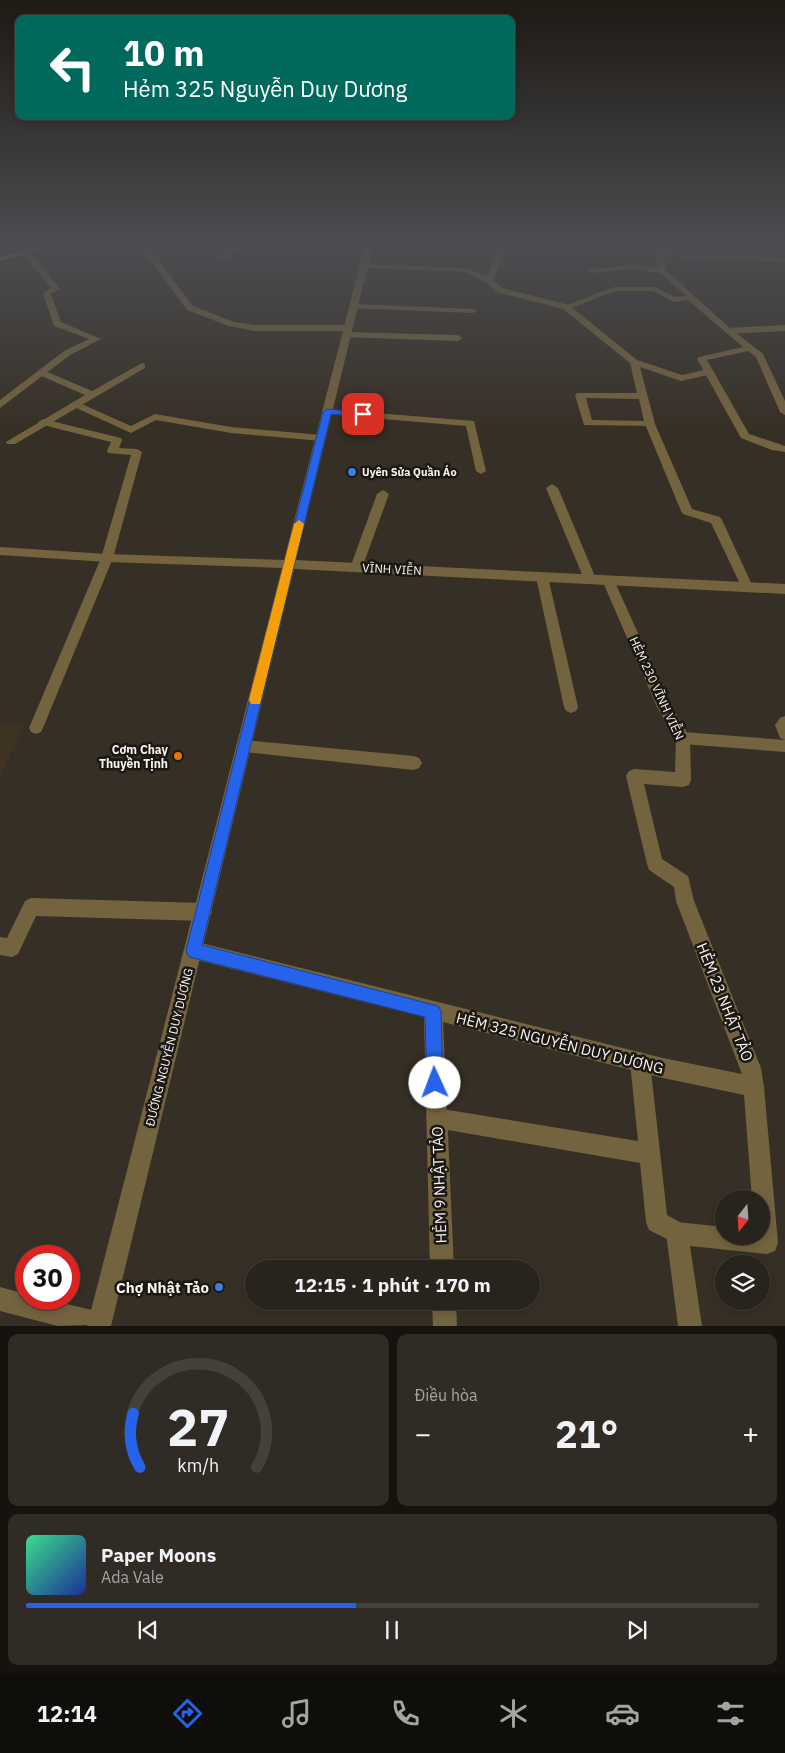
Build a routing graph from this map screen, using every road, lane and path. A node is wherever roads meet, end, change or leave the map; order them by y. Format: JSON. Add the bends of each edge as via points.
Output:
{"nodes":[{"id":1,"x":353,"y":306,"type":"edge"},
{"id":2,"x":51,"y":307,"type":"edge"},
{"id":3,"x":189,"y":307,"type":"edge"},
{"id":4,"x":374,"y":307,"type":"edge"},
{"id":5,"x":566,"y":307,"type":"edge"},
{"id":6,"x":700,"y":307,"type":"edge"},
{"id":7,"x":473,"y":311,"type":"dead end"},
{"id":8,"x":785,"y":328,"type":"edge"},
{"id":9,"x":728,"y":331,"type":"junction"},
{"id":10,"x":347,"y":332,"type":"junction"},
{"id":11,"x":458,"y":338,"type":"dead end"},
{"id":12,"x":750,"y":348,"type":"junction"},
{"id":13,"x":634,"y":362,"type":"junction"},
{"id":14,"x":142,"y":366,"type":"dead end"},
{"id":15,"x":709,"y":372,"type":"junction"},
{"id":16,"x":42,"y":373,"type":"junction"},
{"id":17,"x":771,"y":382,"type":"junction"},
{"id":18,"x":785,"y":382,"type":"edge"},
{"id":19,"x":92,"y":395,"type":"junction"},
{"id":20,"x":643,"y":396,"type":"junction"},
{"id":21,"x":75,"y":404,"type":"junction"},
{"id":22,"x":0,"y":405,"type":"edge"},
{"id":23,"x":327,"y":412,"type":"junction"},
{"id":24,"x":785,"y":412,"type":"edge"},
{"id":25,"x":43,"y":422,"type":"junction"},
{"id":26,"x":650,"y":424,"type":"junction"},
{"id":27,"x":320,"y":438,"type":"junction"},
{"id":28,"x":11,"y":442,"type":"dead end"},
{"id":29,"x":785,"y":449,"type":"edge"},
{"id":30,"x":481,"y":470,"type":"dead end"},
{"id":31,"x":552,"y":488,"type":"dead end"},
{"id":32,"x":383,"y":494,"type":"dead end"},
{"id":33,"x":0,"y":551,"type":"edge"},
{"id":34,"x":107,"y":558,"type":"junction"},
{"id":35,"x":290,"y":564,"type":"junction"},
{"id":36,"x":356,"y":568,"type":"junction"},
{"id":37,"x":542,"y":577,"type":"junction"},
{"id":38,"x":590,"y":579,"type":"junction"},
{"id":39,"x":608,"y":580,"type":"junction"},
{"id":40,"x":747,"y":587,"type":"junction"},
{"id":41,"x":785,"y":589,"type":"edge"},
{"id":42,"x":571,"y":707,"type":"dead end"},
{"id":43,"x":785,"y":722,"type":"edge"},
{"id":44,"x":36,"y":728,"type":"dead end"},
{"id":45,"x":785,"y":734,"type":"edge"},
{"id":46,"x":683,"y":738,"type":"junction"},
{"id":47,"x":244,"y":746,"type":"junction"},
{"id":48,"x":785,"y":746,"type":"edge"},
{"id":49,"x":414,"y":763,"type":"dead end"},
{"id":50,"x":655,"y":864,"type":"joint"},
{"id":51,"x":203,"y":912,"type":"junction"},
{"id":52,"x":0,"y":946,"type":"edge"},
{"id":53,"x":193,"y":950,"type":"junction"},
{"id":54,"x":433,"y":1011,"type":"junction"},
{"id":55,"x":640,"y":1062,"type":"junction"},
{"id":56,"x":754,"y":1086,"type":"junction"},
{"id":57,"x":436,"y":1118,"type":"junction"},
{"id":58,"x":650,"y":1154,"type":"junction"},
{"id":59,"x":677,"y":1233,"type":"junction"},
{"id":60,"x":442,"y":1260,"type":"edge"},
{"id":61,"x":0,"y":1299,"type":"edge"},
{"id":62,"x":444,"y":1310,"type":"edge"},
{"id":63,"x":99,"y":1325,"type":"edge"},
{"id":64,"x":445,"y":1326,"type":"edge"},
{"id":65,"x":690,"y":1326,"type":"edge"}],
"edges":[{"from":1,"to":10,"type":"street","name":"ĐƯỜNG NGUYỄN DUY DƯƠNG"},
{"from":2,"to":16,"type":"street","via":[[57,324],[97,339],[67,353]]},
{"from":3,"to":10,"type":"street","via":[[232,324],[255,328]]},
{"from":4,"to":7,"type":"street"},
{"from":5,"to":13,"type":"street"},
{"from":6,"to":9,"type":"street"},
{"from":8,"to":9,"type":"street"},
{"from":9,"to":12,"type":"street"},
{"from":10,"to":11,"type":"street"},
{"from":10,"to":23,"type":"street","name":"ĐƯỜNG NGUYỄN DUY DƯƠNG"},
{"from":12,"to":15,"type":"street","via":[[702,359]]},
{"from":12,"to":17,"type":"street","via":[[760,356]]},
{"from":13,"to":15,"type":"street","via":[[681,378]]},
{"from":13,"to":20,"type":"street"},
{"from":14,"to":19,"type":"street"},
{"from":15,"to":29,"type":"street","via":[[745,436]]},
{"from":16,"to":19,"type":"street"},
{"from":16,"to":22,"type":"street"},
{"from":17,"to":18,"type":"street"},
{"from":17,"to":24,"type":"street"},
{"from":19,"to":21,"type":"street"},
{"from":20,"to":26,"type":"street"},
{"from":20,"to":26,"type":"street","via":[[580,395],[588,423]]},
{"from":21,"to":25,"type":"street"},
{"from":21,"to":27,"type":"street","via":[[131,430],[154,417],[231,430]]},
{"from":23,"to":27,"type":"street","name":"ĐƯỜNG NGUYỄN DUY DƯƠNG"},
{"from":23,"to":30,"type":"street","via":[[470,423]]},
{"from":25,"to":28,"type":"street"},
{"from":25,"to":34,"type":"street","via":[[117,440],[112,451],[137,452]]},
{"from":26,"to":40,"type":"street","via":[[687,511],[716,520]]},
{"from":27,"to":35,"type":"street","name":"ĐƯỜNG NGUYỄN DUY DƯƠNG"},
{"from":31,"to":38,"type":"street"},
{"from":32,"to":36,"type":"street"},
{"from":33,"to":34,"type":"street","name":"VĨNH VIỄN"},
{"from":34,"to":35,"type":"street","name":"VĨNH VIỄN"},
{"from":34,"to":44,"type":"street"},
{"from":35,"to":36,"type":"street","name":"VĨNH VIỄN"},
{"from":35,"to":47,"type":"street","name":"ĐƯỜNG NGUYỄN DUY DƯƠNG"},
{"from":36,"to":37,"type":"street","name":"VĨNH VIỄN"},
{"from":37,"to":38,"type":"street","name":"VĨNH VIỄN"},
{"from":37,"to":42,"type":"lane"},
{"from":38,"to":39,"type":"street","name":"VĨNH VIỄN"},
{"from":39,"to":40,"type":"street","name":"VĨNH VIỄN"},
{"from":39,"to":46,"type":"street","name":"HẺM 230 VĨNH VIỄN","via":[[664,707]]},
{"from":40,"to":41,"type":"street","name":"VĨNH VIỄN"},
{"from":43,"to":45,"type":"street","via":[[782,725]]},
{"from":46,"to":48,"type":"street"},
{"from":46,"to":50,"type":"street","name":"HẺM 230 VĨNH VIỄN","via":[[683,780],[634,776]]},
{"from":47,"to":49,"type":"street"},
{"from":47,"to":51,"type":"street","name":"ĐƯỜNG NGUYỄN DUY DƯƠNG"},
{"from":50,"to":56,"type":"street","name":"HẺM 23 NHẬT TẢO","via":[[682,882],[685,901],[751,1068]]},
{"from":51,"to":52,"type":"street","via":[[31,907],[12,948]]},
{"from":51,"to":53,"type":"street","name":"ĐƯỜNG NGUYỄN DUY DƯƠNG"},
{"from":53,"to":54,"type":"street","name":"HẺM 325 NGUYỄN DUY DƯƠNG"},
{"from":53,"to":63,"type":"street","name":"ĐƯỜNG NGUYỄN DUY DƯƠNG"},
{"from":54,"to":55,"type":"street","name":"HẺM 325 NGUYỄN DUY DƯƠNG"},
{"from":54,"to":57,"type":"street","name":"HẺM 9 NHẬT TẢO"},
{"from":55,"to":56,"type":"street","name":"HẺM 325 NGUYỄN DUY DƯƠNG"},
{"from":55,"to":58,"type":"street"},
{"from":56,"to":59,"type":"street","name":"HẺM 23 NHẬT TẢO","via":[[767,1243]]},
{"from":57,"to":58,"type":"street"},
{"from":57,"to":60,"type":"street","name":"HẺM 9 NHẬT TẢO"},
{"from":58,"to":59,"type":"street","via":[[657,1222]]},
{"from":59,"to":65,"type":"street"},
{"from":61,"to":63,"type":"street"},
{"from":62,"to":64,"type":"street"}]}
